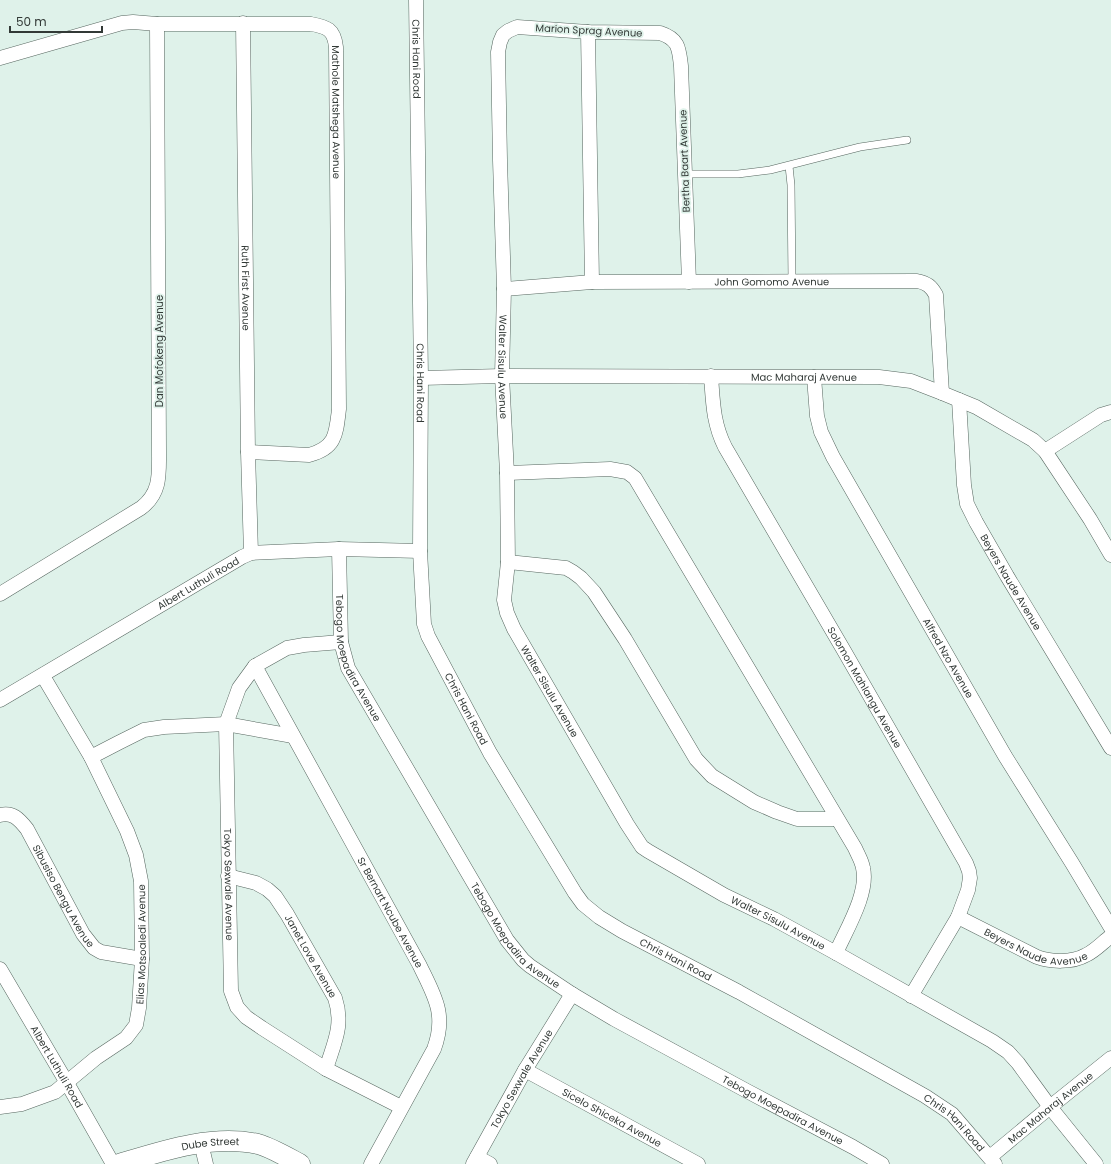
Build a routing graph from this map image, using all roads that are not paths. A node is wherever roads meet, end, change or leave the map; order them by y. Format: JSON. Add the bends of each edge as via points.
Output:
{"nodes":[{"id":1,"x":416,"y":0,"type":"edge"},
{"id":2,"x":243,"y":23,"type":"junction"},
{"id":3,"x":158,"y":24,"type":"junction"},
{"id":4,"x":588,"y":32,"type":"junction"},
{"id":5,"x":503,"y":35,"type":"joint"},
{"id":6,"x":674,"y":40,"type":"joint"},
{"id":7,"x":0,"y":58,"type":"edge"},
{"id":8,"x":907,"y":140,"type":"dead end"},
{"id":9,"x":789,"y":166,"type":"junction"},
{"id":10,"x":685,"y":174,"type":"junction"},
{"id":11,"x":792,"y":281,"type":"junction"},
{"id":12,"x":592,"y":282,"type":"junction"},
{"id":13,"x":689,"y":282,"type":"junction"},
{"id":14,"x":504,"y":289,"type":"junction"},
{"id":15,"x":502,"y":376,"type":"junction"},
{"id":16,"x":711,"y":376,"type":"junction"},
{"id":17,"x":814,"y":377,"type":"junction"},
{"id":18,"x":421,"y":378,"type":"junction"},
{"id":19,"x":942,"y":393,"type":"junction"},
{"id":20,"x":959,"y":400,"type":"junction"},
{"id":21,"x":1111,"y":412,"type":"edge"},
{"id":22,"x":1045,"y":451,"type":"junction"},
{"id":23,"x":248,"y":452,"type":"junction"},
{"id":24,"x":507,"y":473,"type":"junction"},
{"id":25,"x":339,"y":549,"type":"junction"},
{"id":26,"x":420,"y":551,"type":"junction"},
{"id":27,"x":251,"y":553,"type":"junction"},
{"id":28,"x":1111,"y":555,"type":"edge"},
{"id":29,"x":508,"y":562,"type":"junction"},
{"id":30,"x":0,"y":594,"type":"edge"},
{"id":31,"x":341,"y":642,"type":"junction"},
{"id":32,"x":255,"y":666,"type":"junction"},
{"id":33,"x":43,"y":676,"type":"junction"},
{"id":34,"x":0,"y":700,"type":"edge"},
{"id":35,"x":226,"y":724,"type":"junction"},
{"id":36,"x":293,"y":736,"type":"junction"},
{"id":37,"x":1111,"y":748,"type":"edge"},
{"id":38,"x":91,"y":757,"type":"junction"},
{"id":39,"x":0,"y":815,"type":"edge"},
{"id":40,"x":838,"y":819,"type":"junction"},
{"id":41,"x":228,"y":876,"type":"junction"},
{"id":42,"x":958,"y":917,"type":"junction"},
{"id":43,"x":1111,"y":928,"type":"edge"},
{"id":44,"x":1111,"y":936,"type":"edge"},
{"id":45,"x":836,"y":953,"type":"junction"},
{"id":46,"x":142,"y":959,"type":"junction"},
{"id":47,"x":0,"y":969,"type":"edge"},
{"id":48,"x":572,"y":994,"type":"junction"},
{"id":49,"x":911,"y":996,"type":"junction"},
{"id":50,"x":1111,"y":1058,"type":"edge"},
{"id":51,"x":326,"y":1069,"type":"junction"},
{"id":52,"x":525,"y":1070,"type":"junction"},
{"id":53,"x":67,"y":1083,"type":"junction"},
{"id":54,"x":0,"y":1107,"type":"edge"},
{"id":55,"x":401,"y":1107,"type":"junction"},
{"id":56,"x":1050,"y":1107,"type":"junction"},
{"id":57,"x":201,"y":1143,"type":"junction"},
{"id":58,"x":475,"y":1161,"type":"edge"},
{"id":59,"x":992,"y":1161,"type":"edge"},
{"id":60,"x":113,"y":1164,"type":"edge"},
{"id":61,"x":119,"y":1164,"type":"edge"},
{"id":62,"x":206,"y":1164,"type":"edge"},
{"id":63,"x":300,"y":1164,"type":"edge"},
{"id":64,"x":371,"y":1164,"type":"edge"},
{"id":65,"x":490,"y":1164,"type":"edge"},
{"id":66,"x":698,"y":1164,"type":"edge"},
{"id":67,"x":882,"y":1164,"type":"edge"},
{"id":68,"x":1096,"y":1164,"type":"edge"}],
"edges":[{"from":1,"to":18,"type":"street","name":"Chris Hani Road"},
{"from":2,"to":3,"type":"street","name":"Mathole Matshega Avenue"},
{"from":2,"to":23,"type":"street","name":"Ruth First Avenue"},
{"from":2,"to":23,"type":"street","name":"Mathole Matshega Avenue","via":[[311,24],[325,27],[335,39],[336,55],[339,409],[337,425],[327,448],[318,453],[310,455]]},
{"from":3,"to":7,"type":"street","name":"Mathole Matshega Avenue","via":[[122,23]]},
{"from":3,"to":30,"type":"street","name":"Dan Mofokeng Avenue","via":[[159,451],[155,492],[141,508]]},
{"from":4,"to":5,"type":"street","name":"Marion Sprag Avenue","via":[[517,27]]},
{"from":4,"to":6,"type":"street","name":"Marion Sprag Avenue","via":[[660,33]]},
{"from":4,"to":12,"type":"street"},
{"from":5,"to":14,"type":"street","name":"Walter Sisulu Avenue","via":[[498,52]]},
{"from":6,"to":10,"type":"street","name":"Bertha Baart Avenue","via":[[681,66]]},
{"from":8,"to":9,"type":"lane","via":[[860,147]]},
{"from":9,"to":10,"type":"lane","via":[[752,173]]},
{"from":9,"to":11,"type":"lane"},
{"from":10,"to":13,"type":"street","name":"Bertha Baart Avenue"},
{"from":11,"to":13,"type":"street","name":"John Gomomo Avenue"},
{"from":11,"to":19,"type":"street","name":"John Gomomo Avenue","via":[[917,281],[932,286],[937,304]]},
{"from":12,"to":13,"type":"street","name":"John Gomomo Avenue"},
{"from":12,"to":14,"type":"street","name":"John Gomomo Avenue"},
{"from":14,"to":15,"type":"street","name":"Walter Sisulu Avenue"},
{"from":15,"to":16,"type":"street","name":"Mac Maharaj Avenue"},
{"from":15,"to":18,"type":"street","name":"Mac Maharaj Avenue"},
{"from":15,"to":24,"type":"street","name":"Walter Sisulu Avenue"},
{"from":16,"to":17,"type":"street","name":"Mac Maharaj Avenue"},
{"from":16,"to":42,"type":"street","name":"Solomon Mahlangu Avenue","via":[[713,410],[722,442],[966,863],[970,878]]},
{"from":17,"to":19,"type":"street","name":"Mac Maharaj Avenue","via":[[879,377],[911,381]]},
{"from":17,"to":43,"type":"street","name":"Alfred Nzo Avenue","via":[[817,416],[821,432],[833,457],[1005,756]]},
{"from":18,"to":26,"type":"street","name":"Chris Hani Road"},
{"from":19,"to":20,"type":"street","name":"Mac Maharaj Avenue"},
{"from":20,"to":22,"type":"street","name":"Mac Maharaj Avenue","via":[[1033,440]]},
{"from":20,"to":37,"type":"street","name":"Beyers Naude Avenue","via":[[964,485],[968,504],[1007,576]]},
{"from":21,"to":22,"type":"street","via":[[1101,415]]},
{"from":22,"to":28,"type":"street","name":"Mac Maharaj Avenue"},
{"from":23,"to":27,"type":"street","name":"Ruth First Avenue"},
{"from":24,"to":29,"type":"street","name":"Walter Sisulu Avenue"},
{"from":24,"to":40,"type":"street","via":[[610,469],[627,472],[635,478]]},
{"from":25,"to":26,"type":"street","name":"Albert Luthuli Road"},
{"from":25,"to":27,"type":"street","name":"Albert Luthuli Road"},
{"from":25,"to":31,"type":"street","name":"Tebogo Moepadira Avenue"},
{"from":26,"to":59,"type":"street","name":"Chris Hani Road","via":[[424,624],[428,636],[490,753],[583,904],[622,931],[739,992],[925,1096],[952,1114]]},
{"from":27,"to":33,"type":"street","name":"Albert Luthuli Road"},
{"from":29,"to":40,"type":"street","via":[[566,568],[581,578],[594,592],[625,639],[696,760],[712,776],[754,802],[797,819]]},
{"from":29,"to":45,"type":"street","name":"Walter Sisulu Avenue","via":[[504,600],[514,629],[642,847],[724,895]]},
{"from":31,"to":32,"type":"street","name":"Tokyo Sexwale Avenue","via":[[304,644],[287,648]]},
{"from":31,"to":48,"type":"street","name":"Tebogo Moepadira Avenue","via":[[348,668],[507,940],[530,966]]},
{"from":32,"to":35,"type":"street","name":"Tokyo Sexwale Avenue","via":[[239,688]]},
{"from":32,"to":36,"type":"street","name":"Sr Bernart Ncube Avenue"},
{"from":33,"to":34,"type":"street","name":"Albert Luthuli Road"},
{"from":33,"to":38,"type":"street","name":"Elias Motsoaledi Avenue"},
{"from":35,"to":36,"type":"street"},
{"from":35,"to":38,"type":"street","via":[[144,730]]},
{"from":35,"to":41,"type":"street","name":"Tokyo Sexwale Avenue"},
{"from":36,"to":55,"type":"street","name":"Sr Bernart Ncube Avenue","via":[[419,964],[438,1006],[439,1035]]},
{"from":38,"to":46,"type":"street","name":"Elias Motsoaledi Avenue","via":[[128,832],[136,854],[141,881]]},
{"from":39,"to":46,"type":"street","name":"Sibusiso Bengu Avenue","via":[[14,815],[27,829],[83,934],[94,948],[101,952]]},
{"from":40,"to":45,"type":"street","via":[[861,859],[864,880],[862,894]]},
{"from":41,"to":51,"type":"street","name":"Tokyo Sexwale Avenue","via":[[230,980],[236,1007],[246,1017]]},
{"from":41,"to":51,"type":"street","name":"Janet Love Avenue","via":[[256,883],[275,896],[335,998],[339,1009],[339,1028]]},
{"from":42,"to":44,"type":"street","name":"Beyers Naude Avenue","via":[[1036,957],[1048,960],[1086,956]]},
{"from":42,"to":49,"type":"street","name":"Solomon Mahlangu Avenue"},
{"from":45,"to":49,"type":"street","name":"Walter Sisulu Avenue"},
{"from":46,"to":53,"type":"street","name":"Elias Motsoaledi Avenue","via":[[136,1025],[126,1038],[96,1058]]},
{"from":47,"to":53,"type":"street","name":"Albert Luthuli Road"},
{"from":48,"to":52,"type":"street","name":"Tokyo Sexwale Avenue"},
{"from":48,"to":67,"type":"street","name":"Tebogo Moepadira Avenue"},
{"from":49,"to":56,"type":"street","name":"Walter Sisulu Avenue","via":[[1008,1052]]},
{"from":50,"to":56,"type":"street","name":"Mac Maharaj Avenue"},
{"from":51,"to":55,"type":"street","name":"Tokyo Sexwale Avenue"},
{"from":52,"to":58,"type":"street","name":"Tokyo Sexwale Avenue"},
{"from":52,"to":66,"type":"street","name":"Sicelo Shiceka Avenue"},
{"from":53,"to":54,"type":"street","name":"Elias Motsoaledi Avenue","via":[[55,1092],[22,1104]]},
{"from":53,"to":60,"type":"street","name":"Albert Luthuli Road"},
{"from":55,"to":64,"type":"street","name":"Sr Bernart Ncube Avenue"},
{"from":56,"to":59,"type":"street","name":"Mac Maharaj Avenue"},
{"from":56,"to":68,"type":"street","name":"Walter Sisulu Avenue"},
{"from":57,"to":61,"type":"street","name":"Dube Street"},
{"from":57,"to":62,"type":"street"},
{"from":57,"to":63,"type":"street","name":"Dube Street","via":[[258,1144]]},
{"from":58,"to":65,"type":"street"}]}
